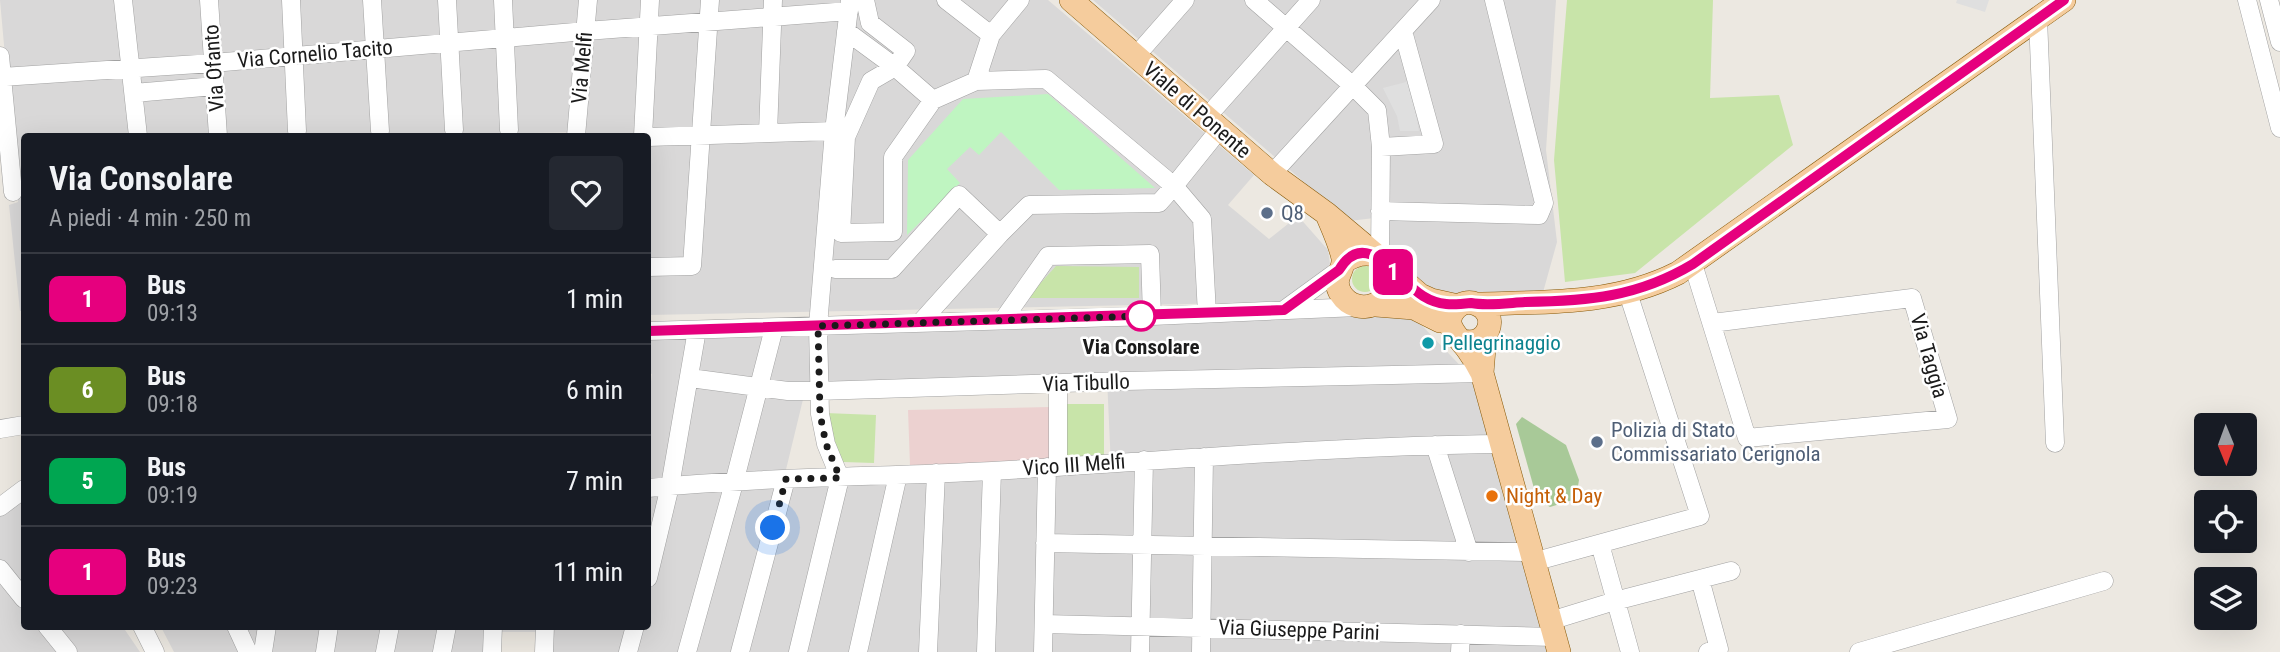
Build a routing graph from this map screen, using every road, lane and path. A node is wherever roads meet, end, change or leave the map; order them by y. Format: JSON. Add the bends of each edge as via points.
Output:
{"nodes":[{"id":1,"x":123,"y":0,"type":"edge"},
{"id":2,"x":209,"y":0,"type":"edge"},
{"id":3,"x":291,"y":0,"type":"edge"},
{"id":4,"x":372,"y":0,"type":"edge"},
{"id":5,"x":447,"y":0,"type":"edge"},
{"id":6,"x":503,"y":0,"type":"edge"},
{"id":7,"x":588,"y":0,"type":"edge"},
{"id":8,"x":650,"y":0,"type":"edge"},
{"id":9,"x":710,"y":0,"type":"edge"},
{"id":10,"x":865,"y":0,"type":"edge"},
{"id":11,"x":946,"y":0,"type":"edge"},
{"id":12,"x":1020,"y":0,"type":"edge"},
{"id":13,"x":1071,"y":0,"type":"edge"},
{"id":14,"x":1185,"y":0,"type":"edge"},
{"id":15,"x":1254,"y":0,"type":"edge"},
{"id":16,"x":1311,"y":0,"type":"edge"},
{"id":17,"x":1494,"y":0,"type":"edge"},
{"id":18,"x":2064,"y":0,"type":"edge"},
{"id":19,"x":2247,"y":0,"type":"edge"},
{"id":20,"x":2269,"y":0,"type":"edge"},
{"id":21,"x":1430,"y":1,"type":"edge"},
{"id":22,"x":850,"y":6,"type":"edge"},
{"id":23,"x":773,"y":8,"type":"edge"},
{"id":24,"x":2038,"y":18,"type":"junction"},
{"id":25,"x":708,"y":22,"type":"junction"},
{"id":26,"x":649,"y":26,"type":"junction"},
{"id":27,"x":1286,"y":28,"type":"junction"},
{"id":28,"x":586,"y":31,"type":"junction"},
{"id":29,"x":846,"y":31,"type":"junction"},
{"id":30,"x":1403,"y":31,"type":"junction"},
{"id":31,"x":991,"y":35,"type":"junction"},
{"id":32,"x":504,"y":38,"type":"junction"},
{"id":33,"x":2280,"y":42,"type":"edge"},
{"id":34,"x":449,"y":43,"type":"junction"},
{"id":35,"x":375,"y":49,"type":"junction"},
{"id":36,"x":0,"y":56,"type":"edge"},
{"id":37,"x":293,"y":56,"type":"junction"},
{"id":38,"x":1135,"y":57,"type":"junction"},
{"id":39,"x":213,"y":63,"type":"junction"},
{"id":40,"x":895,"y":66,"type":"junction"},
{"id":41,"x":131,"y":67,"type":"junction"},
{"id":42,"x":2,"y":77,"type":"junction"},
{"id":43,"x":976,"y":81,"type":"junction"},
{"id":44,"x":215,"y":86,"type":"junction"},
{"id":45,"x":1353,"y":86,"type":"junction"},
{"id":46,"x":134,"y":93,"type":"junction"},
{"id":47,"x":933,"y":100,"type":"junction"},
{"id":48,"x":1213,"y":124,"type":"junction"},
{"id":49,"x":2280,"y":128,"type":"edge"},
{"id":50,"x":454,"y":130,"type":"dead end"},
{"id":51,"x":509,"y":130,"type":"dead end"},
{"id":52,"x":297,"y":131,"type":"dead end"},
{"id":53,"x":380,"y":131,"type":"dead end"},
{"id":54,"x":834,"y":131,"type":"junction"},
{"id":55,"x":138,"y":133,"type":"edge"},
{"id":56,"x":218,"y":133,"type":"edge"},
{"id":57,"x":576,"y":133,"type":"edge"},
{"id":58,"x":645,"y":133,"type":"edge"},
{"id":59,"x":768,"y":133,"type":"junction"},
{"id":60,"x":701,"y":135,"type":"junction"},
{"id":61,"x":651,"y":137,"type":"edge"},
{"id":62,"x":1381,"y":148,"type":"junction"},
{"id":63,"x":17,"y":154,"type":"edge"},
{"id":64,"x":1272,"y":174,"type":"junction"},
{"id":65,"x":1174,"y":186,"type":"junction"},
{"id":66,"x":13,"y":192,"type":"dead end"},
{"id":67,"x":834,"y":213,"type":"junction"},
{"id":68,"x":1327,"y":214,"type":"junction"},
{"id":69,"x":1379,"y":216,"type":"junction"},
{"id":70,"x":1347,"y":231,"type":"junction"},
{"id":71,"x":1000,"y":234,"type":"junction"},
{"id":72,"x":1382,"y":261,"type":"junction"},
{"id":73,"x":1693,"y":264,"type":"junction"},
{"id":74,"x":1341,"y":266,"type":"junction"},
{"id":75,"x":651,"y":267,"type":"edge"},
{"id":76,"x":835,"y":268,"type":"dead end"},
{"id":77,"x":1628,"y":293,"type":"junction"},
{"id":78,"x":1527,"y":302,"type":"junction"},
{"id":79,"x":1367,"y":306,"type":"junction"},
{"id":80,"x":1284,"y":310,"type":"junction"},
{"id":81,"x":1207,"y":314,"type":"junction"},
{"id":82,"x":1152,"y":316,"type":"junction"},
{"id":83,"x":1461,"y":319,"type":"junction"},
{"id":84,"x":1003,"y":320,"type":"junction"},
{"id":85,"x":920,"y":323,"type":"junction"},
{"id":86,"x":1712,"y":323,"type":"junction"},
{"id":87,"x":818,"y":326,"type":"junction"},
{"id":88,"x":774,"y":328,"type":"junction"},
{"id":89,"x":697,"y":330,"type":"junction"},
{"id":90,"x":1487,"y":330,"type":"junction"},
{"id":91,"x":651,"y":331,"type":"edge"},
{"id":92,"x":1482,"y":373,"type":"junction"},
{"id":93,"x":690,"y":378,"type":"junction"},
{"id":94,"x":1058,"y":384,"type":"junction"},
{"id":95,"x":760,"y":388,"type":"junction"},
{"id":96,"x":818,"y":391,"type":"junction"},
{"id":97,"x":21,"y":426,"type":"edge"},
{"id":98,"x":0,"y":429,"type":"edge"},
{"id":99,"x":2054,"y":443,"type":"dead end"},
{"id":100,"x":1435,"y":444,"type":"junction"},
{"id":101,"x":1501,"y":444,"type":"junction"},
{"id":102,"x":1204,"y":457,"type":"junction"},
{"id":103,"x":1144,"y":460,"type":"junction"},
{"id":104,"x":1053,"y":466,"type":"junction"},
{"id":105,"x":992,"y":471,"type":"junction"},
{"id":106,"x":936,"y":473,"type":"junction"},
{"id":107,"x":898,"y":475,"type":"junction"},
{"id":108,"x":840,"y":478,"type":"junction"},
{"id":109,"x":786,"y":479,"type":"junction"},
{"id":110,"x":734,"y":483,"type":"junction"},
{"id":111,"x":670,"y":486,"type":"junction"},
{"id":112,"x":651,"y":488,"type":"edge"},
{"id":113,"x":21,"y":491,"type":"edge"},
{"id":114,"x":0,"y":507,"type":"edge"},
{"id":115,"x":1045,"y":543,"type":"junction"},
{"id":116,"x":1600,"y":544,"type":"junction"},
{"id":117,"x":1142,"y":545,"type":"junction"},
{"id":118,"x":651,"y":546,"type":"edge"},
{"id":119,"x":1204,"y":546,"type":"junction"},
{"id":120,"x":1469,"y":552,"type":"junction"},
{"id":121,"x":1532,"y":557,"type":"junction"},
{"id":122,"x":0,"y":569,"type":"edge"},
{"id":123,"x":1731,"y":571,"type":"dead end"},
{"id":124,"x":1700,"y":579,"type":"junction"},
{"id":125,"x":2105,"y":581,"type":"dead end"},
{"id":126,"x":21,"y":595,"type":"edge"},
{"id":127,"x":1615,"y":601,"type":"junction"},
{"id":128,"x":1044,"y":624,"type":"junction"},
{"id":129,"x":1141,"y":626,"type":"junction"},
{"id":130,"x":1201,"y":627,"type":"junction"},
{"id":131,"x":50,"y":630,"type":"edge"},
{"id":132,"x":144,"y":630,"type":"edge"},
{"id":133,"x":238,"y":630,"type":"edge"},
{"id":134,"x":266,"y":630,"type":"edge"},
{"id":135,"x":329,"y":630,"type":"edge"},
{"id":136,"x":389,"y":630,"type":"edge"},
{"id":137,"x":446,"y":630,"type":"edge"},
{"id":138,"x":493,"y":630,"type":"edge"},
{"id":139,"x":545,"y":630,"type":"edge"},
{"id":140,"x":634,"y":630,"type":"edge"},
{"id":141,"x":1554,"y":637,"type":"edge"},
{"id":142,"x":1460,"y":643,"type":"edge"},
{"id":143,"x":68,"y":652,"type":"edge"},
{"id":144,"x":155,"y":652,"type":"edge"},
{"id":145,"x":248,"y":652,"type":"edge"},
{"id":146,"x":263,"y":652,"type":"edge"},
{"id":147,"x":326,"y":652,"type":"edge"},
{"id":148,"x":385,"y":652,"type":"edge"},
{"id":149,"x":442,"y":652,"type":"edge"},
{"id":150,"x":492,"y":652,"type":"edge"},
{"id":151,"x":544,"y":652,"type":"edge"},
{"id":152,"x":628,"y":652,"type":"edge"},
{"id":153,"x":687,"y":652,"type":"edge"},
{"id":154,"x":740,"y":652,"type":"edge"},
{"id":155,"x":798,"y":652,"type":"edge"},
{"id":156,"x":858,"y":652,"type":"edge"},
{"id":157,"x":928,"y":652,"type":"edge"},
{"id":158,"x":986,"y":652,"type":"edge"},
{"id":159,"x":1043,"y":652,"type":"edge"},
{"id":160,"x":1140,"y":652,"type":"edge"},
{"id":161,"x":1201,"y":652,"type":"edge"},
{"id":162,"x":1630,"y":652,"type":"edge"},
{"id":163,"x":1708,"y":652,"type":"edge"},
{"id":164,"x":1859,"y":652,"type":"edge"}],
"edges":[{"from":1,"to":41,"type":"street"},
{"from":2,"to":39,"type":"street","name":"Via Ofanto"},
{"from":3,"to":37,"type":"street"},
{"from":4,"to":35,"type":"street"},
{"from":5,"to":34,"type":"street"},
{"from":6,"to":32,"type":"street"},
{"from":7,"to":28,"type":"street","name":"Via Melfi"},
{"from":8,"to":26,"type":"street"},
{"from":9,"to":25,"type":"street"},
{"from":10,"to":40,"type":"street","via":[[870,23],[906,51]]},
{"from":11,"to":31,"type":"street"},
{"from":12,"to":31,"type":"street"},
{"from":13,"to":38,"type":"main road","name":"Viale di Ponente"},
{"from":14,"to":38,"type":"street"},
{"from":15,"to":27,"type":"street"},
{"from":16,"to":27,"type":"street"},
{"from":17,"to":69,"type":"street","via":[[1544,203],[1539,215]]},
{"from":18,"to":24,"type":"main road"},
{"from":19,"to":49,"type":"street"},
{"from":20,"to":33,"type":"street"},
{"from":21,"to":30,"type":"street"},
{"from":22,"to":23,"type":"street","name":"Via Cornelio Tacito"},
{"from":22,"to":29,"type":"street"},
{"from":23,"to":25,"type":"street","name":"Via Cornelio Tacito"},
{"from":23,"to":59,"type":"street"},
{"from":24,"to":73,"type":"main road"},
{"from":24,"to":99,"type":"street"},
{"from":25,"to":26,"type":"street","name":"Via Cornelio Tacito"},
{"from":25,"to":60,"type":"street"},
{"from":26,"to":28,"type":"street","name":"Via Cornelio Tacito"},
{"from":26,"to":58,"type":"street"},
{"from":27,"to":45,"type":"street"},
{"from":27,"to":48,"type":"street"},
{"from":28,"to":32,"type":"street","name":"Via Cornelio Tacito"},
{"from":28,"to":57,"type":"street","name":"Via Melfi"},
{"from":29,"to":40,"type":"street"},
{"from":29,"to":54,"type":"street"},
{"from":30,"to":45,"type":"street"},
{"from":30,"to":62,"type":"street","via":[[1434,144]]},
{"from":31,"to":43,"type":"street"},
{"from":32,"to":34,"type":"street","name":"Via Cornelio Tacito"},
{"from":32,"to":51,"type":"street"},
{"from":34,"to":35,"type":"street","name":"Via Cornelio Tacito"},
{"from":34,"to":50,"type":"street"},
{"from":35,"to":37,"type":"street","name":"Via Cornelio Tacito"},
{"from":35,"to":53,"type":"street"},
{"from":36,"to":42,"type":"street"},
{"from":37,"to":39,"type":"street","name":"Via Cornelio Tacito"},
{"from":37,"to":52,"type":"street"},
{"from":38,"to":48,"type":"main road","name":"Viale di Ponente"},
{"from":39,"to":41,"type":"street","name":"Via Cornelio Tacito"},
{"from":39,"to":44,"type":"street","name":"Via Ofanto"},
{"from":40,"to":47,"type":"street"},
{"from":40,"to":67,"type":"street","via":[[871,81],[846,137]]},
{"from":41,"to":42,"type":"street","name":"Via Cornelio Tacito"},
{"from":41,"to":46,"type":"street"},
{"from":42,"to":63,"type":"street"},
{"from":43,"to":47,"type":"street"},
{"from":43,"to":65,"type":"street","via":[[1046,79]]},
{"from":44,"to":46,"type":"street"},
{"from":44,"to":56,"type":"street","name":"Via Ofanto"},
{"from":45,"to":62,"type":"street","via":[[1377,110]]},
{"from":45,"to":64,"type":"street"},
{"from":46,"to":55,"type":"street"},
{"from":47,"to":67,"type":"street","via":[[892,157],[894,232],[841,233]]},
{"from":48,"to":64,"type":"main road","name":"Viale di Ponente"},
{"from":48,"to":65,"type":"street"},
{"from":54,"to":59,"type":"street"},
{"from":54,"to":67,"type":"street"},
{"from":59,"to":60,"type":"street"},
{"from":60,"to":61,"type":"street"},
{"from":60,"to":75,"type":"street","via":[[692,266]]},
{"from":62,"to":69,"type":"street"},
{"from":63,"to":66,"type":"street"},
{"from":64,"to":68,"type":"main road","name":"Viale di Ponente"},
{"from":65,"to":71,"type":"street","via":[[1159,204],[1030,205]]},
{"from":65,"to":81,"type":"street","via":[[1202,219]]},
{"from":67,"to":87,"type":"street"},
{"from":68,"to":70,"type":"main road","name":"Viale di Ponente"},
{"from":68,"to":74,"type":"main road","via":[[1338,239]]},
{"from":69,"to":70,"type":"street"},
{"from":69,"to":72,"type":"street"},
{"from":70,"to":72,"type":"main road","name":"Viale di Ponente"},
{"from":71,"to":76,"type":"street","via":[[959,195],[892,269]]},
{"from":71,"to":85,"type":"street"},
{"from":72,"to":74,"type":"main road","via":[[1360,253]]},
{"from":72,"to":79,"type":"main road","via":[[1392,285],[1383,300]]},
{"from":72,"to":83,"type":"main road","name":"Viale di Ponente","via":[[1420,295]]},
{"from":73,"to":77,"type":"main road"},
{"from":73,"to":86,"type":"street","name":"Via Taggia"},
{"from":74,"to":79,"type":"main road","via":[[1338,289],[1350,303]]},
{"from":74,"to":80,"type":"street"},
{"from":77,"to":78,"type":"main road"},
{"from":77,"to":116,"type":"street","via":[[1700,516]]},
{"from":78,"to":83,"type":"main road"},
{"from":78,"to":90,"type":"main road","via":[[1503,312]]},
{"from":79,"to":80,"type":"street"},
{"from":79,"to":83,"type":"main road","via":[[1414,308]]},
{"from":80,"to":81,"type":"street"},
{"from":81,"to":82,"type":"street"},
{"from":82,"to":84,"type":"street"},
{"from":82,"to":84,"type":"street","via":[[1150,254],[1048,256]]},
{"from":83,"to":90,"type":"main road","name":"Viale di Ponente","via":[[1473,342]]},
{"from":83,"to":90,"type":"main road","via":[[1487,312]]},
{"from":83,"to":92,"type":"main road"},
{"from":84,"to":85,"type":"street"},
{"from":85,"to":87,"type":"street"},
{"from":86,"to":86,"type":"street","name":"Via Taggia","via":[[1747,438],[1948,419],[1912,298]]},
{"from":87,"to":88,"type":"street"},
{"from":87,"to":96,"type":"street"},
{"from":88,"to":89,"type":"street"},
{"from":88,"to":95,"type":"street"},
{"from":89,"to":91,"type":"street"},
{"from":89,"to":93,"type":"street"},
{"from":90,"to":92,"type":"main road"},
{"from":92,"to":94,"type":"street","name":"Via Tibullo"},
{"from":92,"to":101,"type":"main road"},
{"from":93,"to":95,"type":"street","name":"Via Tibullo"},
{"from":93,"to":111,"type":"street"},
{"from":94,"to":96,"type":"street","name":"Via Tibullo"},
{"from":94,"to":104,"type":"street"},
{"from":95,"to":96,"type":"street","name":"Via Tibullo"},
{"from":95,"to":110,"type":"street"},
{"from":96,"to":108,"type":"street","via":[[826,444]]},
{"from":97,"to":98,"type":"street"},
{"from":100,"to":101,"type":"street","name":"Vico III Melfi"},
{"from":100,"to":102,"type":"street","name":"Vico III Melfi"},
{"from":100,"to":120,"type":"street"},
{"from":101,"to":121,"type":"main road"},
{"from":102,"to":103,"type":"street","name":"Vico III Melfi"},
{"from":102,"to":119,"type":"street"},
{"from":103,"to":104,"type":"street","name":"Vico III Melfi"},
{"from":103,"to":117,"type":"street"},
{"from":104,"to":105,"type":"street","name":"Vico III Melfi"},
{"from":104,"to":115,"type":"street"},
{"from":105,"to":106,"type":"street","name":"Vico III Melfi"},
{"from":105,"to":158,"type":"street"},
{"from":106,"to":107,"type":"street","name":"Vico III Melfi"},
{"from":106,"to":157,"type":"street"},
{"from":107,"to":108,"type":"street","name":"Vico III Melfi"},
{"from":107,"to":156,"type":"street"},
{"from":108,"to":109,"type":"street","name":"Vico III Melfi"},
{"from":108,"to":155,"type":"street"},
{"from":109,"to":110,"type":"street","name":"Vico III Melfi"},
{"from":109,"to":154,"type":"street"},
{"from":110,"to":111,"type":"street","name":"Vico III Melfi"},
{"from":110,"to":153,"type":"street"},
{"from":111,"to":112,"type":"street","name":"Vico III Melfi"},
{"from":111,"to":118,"type":"street"},
{"from":113,"to":114,"type":"street"},
{"from":115,"to":117,"type":"street"},
{"from":115,"to":128,"type":"street"},
{"from":116,"to":121,"type":"street"},
{"from":116,"to":127,"type":"street"},
{"from":117,"to":119,"type":"street"},
{"from":117,"to":129,"type":"street"},
{"from":119,"to":120,"type":"street"},
{"from":119,"to":130,"type":"street"},
{"from":120,"to":121,"type":"street"},
{"from":121,"to":141,"type":"main road"},
{"from":122,"to":126,"type":"street"},
{"from":123,"to":124,"type":"street","name":"Via Giuseppe Parini"},
{"from":124,"to":127,"type":"street","name":"Via Giuseppe Parini"},
{"from":124,"to":163,"type":"street","via":[[1719,649]]},
{"from":125,"to":164,"type":"street"},
{"from":127,"to":141,"type":"street","name":"Via Giuseppe Parini"},
{"from":127,"to":162,"type":"street"},
{"from":128,"to":129,"type":"street","name":"Via Giuseppe Parini"},
{"from":128,"to":159,"type":"street"},
{"from":129,"to":130,"type":"street","name":"Via Giuseppe Parini"},
{"from":129,"to":160,"type":"street"},
{"from":130,"to":142,"type":"street","name":"Via Giuseppe Parini"},
{"from":130,"to":161,"type":"street"},
{"from":131,"to":143,"type":"street"},
{"from":132,"to":144,"type":"street"},
{"from":133,"to":145,"type":"street"},
{"from":134,"to":146,"type":"street"},
{"from":135,"to":147,"type":"street"},
{"from":136,"to":148,"type":"street"},
{"from":137,"to":149,"type":"street"},
{"from":138,"to":150,"type":"street"},
{"from":139,"to":151,"type":"street"},
{"from":140,"to":152,"type":"street"},
{"from":141,"to":142,"type":"street","name":"Via Giuseppe Parini"}]}
